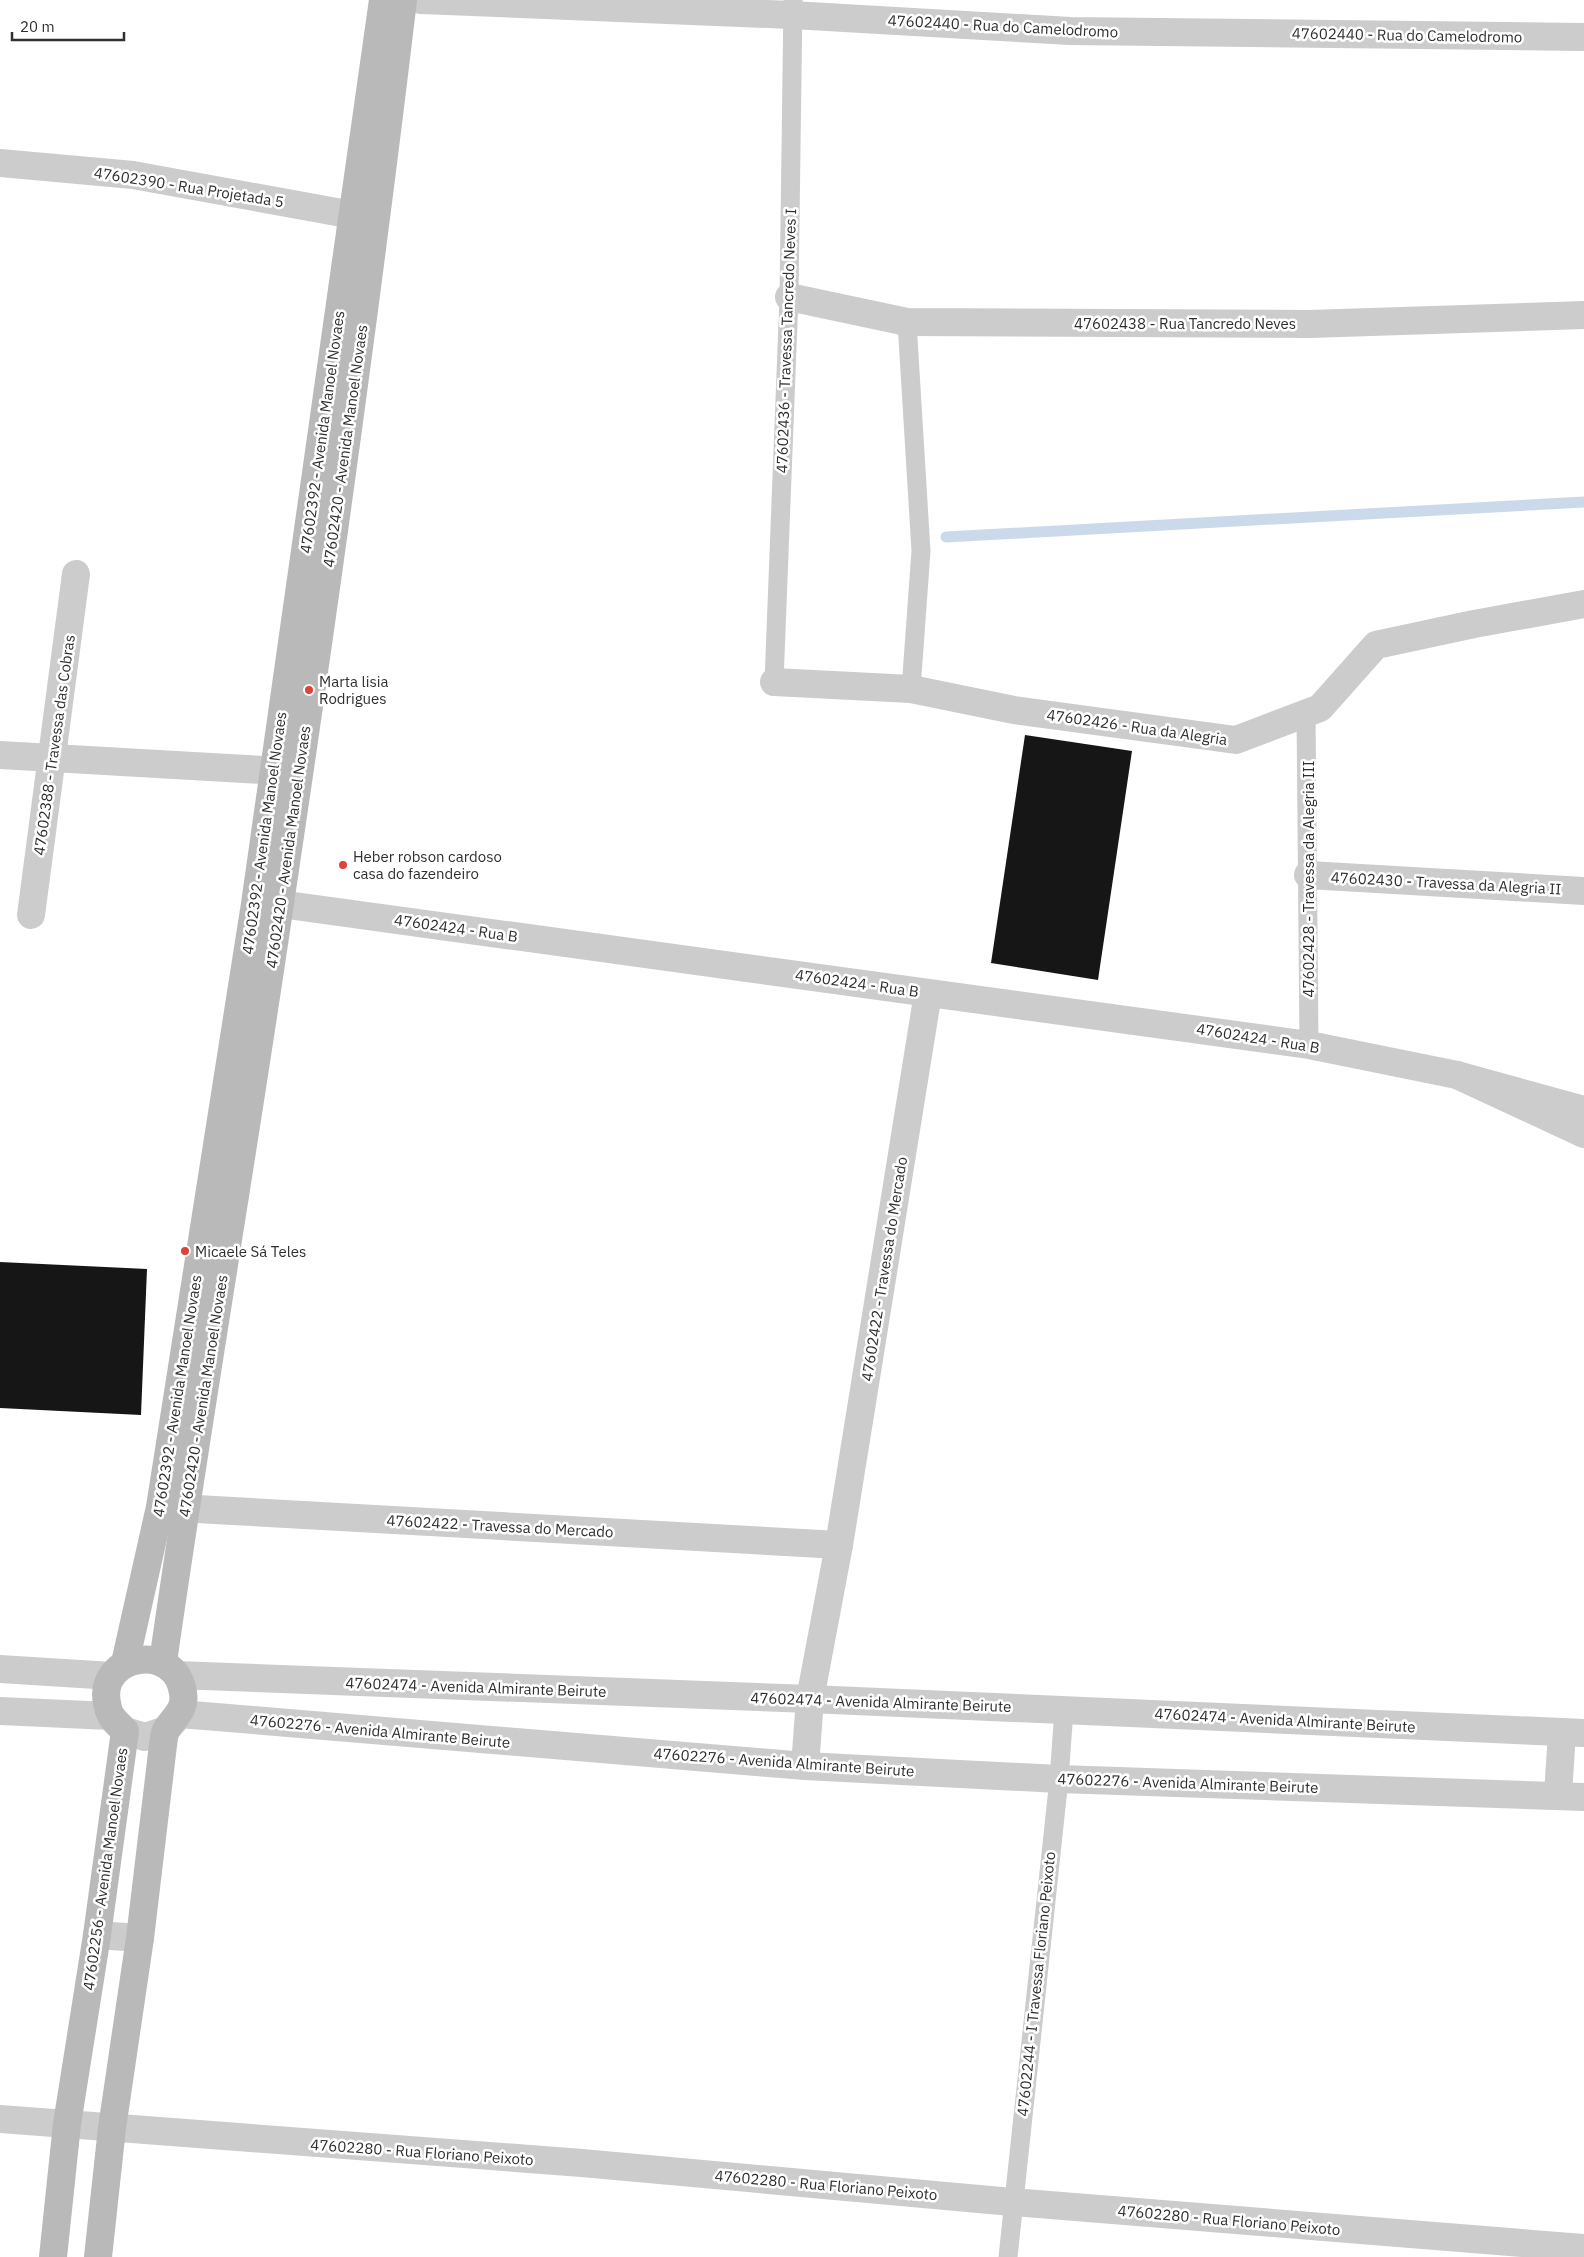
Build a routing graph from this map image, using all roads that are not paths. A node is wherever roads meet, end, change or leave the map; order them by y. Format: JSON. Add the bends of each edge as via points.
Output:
{"nodes":[{"id":1,"x":383,"y":0,"type":"edge"},
{"id":2,"x":403,"y":0,"type":"edge"},
{"id":3,"x":422,"y":0,"type":"edge"},
{"id":4,"x":793,"y":7,"type":"edge"},
{"id":5,"x":1584,"y":37,"type":"edge"},
{"id":6,"x":0,"y":163,"type":"edge"},
{"id":7,"x":365,"y":218,"type":"junction"},
{"id":8,"x":788,"y":297,"type":"junction"},
{"id":9,"x":1584,"y":315,"type":"edge"},
{"id":10,"x":907,"y":322,"type":"junction"},
{"id":11,"x":76,"y":574,"type":"dead end"},
{"id":12,"x":1584,"y":604,"type":"edge"},
{"id":13,"x":774,"y":682,"type":"joint"},
{"id":14,"x":911,"y":689,"type":"junction"},
{"id":15,"x":1306,"y":713,"type":"junction"},
{"id":16,"x":0,"y":755,"type":"edge"},
{"id":17,"x":53,"y":759,"type":"junction"},
{"id":18,"x":286,"y":771,"type":"junction"},
{"id":19,"x":1308,"y":875,"type":"junction"},
{"id":20,"x":1584,"y":891,"type":"edge"},
{"id":21,"x":268,"y":904,"type":"junction"},
{"id":22,"x":31,"y":915,"type":"dead end"},
{"id":23,"x":928,"y":993,"type":"junction"},
{"id":24,"x":1309,"y":1044,"type":"junction"},
{"id":25,"x":1457,"y":1075,"type":"junction"},
{"id":26,"x":1584,"y":1110,"type":"edge"},
{"id":27,"x":1584,"y":1134,"type":"edge"},
{"id":28,"x":172,"y":1508,"type":"junction"},
{"id":29,"x":840,"y":1545,"type":"junction"},
{"id":30,"x":0,"y":1669,"type":"edge"},
{"id":31,"x":170,"y":1669,"type":"junction"},
{"id":32,"x":118,"y":1670,"type":"junction"},
{"id":33,"x":810,"y":1699,"type":"junction"},
{"id":34,"x":1064,"y":1710,"type":"junction"},
{"id":35,"x":0,"y":1711,"type":"edge"},
{"id":36,"x":173,"y":1722,"type":"junction"},
{"id":37,"x":118,"y":1724,"type":"junction"},
{"id":38,"x":1573,"y":1733,"type":"edge"},
{"id":39,"x":805,"y":1766,"type":"junction"},
{"id":40,"x":1059,"y":1779,"type":"junction"},
{"id":41,"x":1571,"y":1796,"type":"edge"},
{"id":42,"x":97,"y":1935,"type":"junction"},
{"id":43,"x":140,"y":1938,"type":"junction"},
{"id":44,"x":0,"y":2119,"type":"edge"},
{"id":45,"x":67,"y":2124,"type":"junction"},
{"id":46,"x":112,"y":2128,"type":"junction"},
{"id":47,"x":1012,"y":2202,"type":"junction"},
{"id":48,"x":1584,"y":2248,"type":"edge"},
{"id":49,"x":53,"y":2257,"type":"edge"},
{"id":50,"x":98,"y":2257,"type":"edge"},
{"id":51,"x":1008,"y":2257,"type":"edge"}],
"edges":[{"from":1,"to":7,"type":"street"},
{"from":2,"to":7,"type":"street","name":"47602420 - Avenida Manoel Novaes"},
{"from":3,"to":4,"type":"street","name":"47602440 - Rua do Camelodromo"},
{"from":4,"to":5,"type":"street","name":"47602440 - Rua do Camelodromo","via":[[1070,31]]},
{"from":4,"to":8,"type":"lane","name":"47602436 - Travessa Tancredo Neves I"},
{"from":6,"to":7,"type":"street","name":"47602390 - Rua Projetada 5","via":[[133,175]]},
{"from":7,"to":18,"type":"street","name":"47602420 - Avenida Manoel Novaes"},
{"from":8,"to":10,"type":"street","name":"47602438 - Rua Tancredo Neves"},
{"from":8,"to":13,"type":"lane","name":"47602436 - Travessa Tancredo Neves I"},
{"from":9,"to":10,"type":"street","name":"47602438 - Rua Tancredo Neves","via":[[1309,324]]},
{"from":10,"to":14,"type":"lane","via":[[921,551]]},
{"from":11,"to":17,"type":"street","name":"47602388 - Travessa das Cobras"},
{"from":12,"to":15,"type":"street","name":"47602426 - Rua da Alegria","via":[[1376,645],[1320,708]]},
{"from":13,"to":14,"type":"street","name":"47602426 - Rua da Alegria"},
{"from":14,"to":15,"type":"street","name":"47602426 - Rua da Alegria","via":[[1014,710],[1236,740]]},
{"from":15,"to":19,"type":"lane","name":"47602428 - Travessa da Alegria III"},
{"from":16,"to":17,"type":"street"},
{"from":17,"to":18,"type":"street"},
{"from":17,"to":22,"type":"street","name":"47602388 - Travessa das Cobras"},
{"from":18,"to":21,"type":"street","name":"47602420 - Avenida Manoel Novaes"},
{"from":19,"to":20,"type":"street","name":"47602430 - Travessa da Alegria II"},
{"from":19,"to":24,"type":"lane","name":"47602428 - Travessa da Alegria III"},
{"from":21,"to":23,"type":"street","name":"47602424 - Rua B"},
{"from":21,"to":28,"type":"street","name":"47602420 - Avenida Manoel Novaes","via":[[208,1377]]},
{"from":23,"to":24,"type":"street","name":"47602424 - Rua B"},
{"from":23,"to":29,"type":"street","name":"47602422 - Travessa do Mercado"},
{"from":24,"to":25,"type":"street","name":"47602424 - Rua B"},
{"from":25,"to":26,"type":"street","name":"47602424 - Rua B"},
{"from":25,"to":27,"type":"street","name":"47602424 - Rua B"},
{"from":28,"to":29,"type":"street","name":"47602422 - Travessa do Mercado"},
{"from":28,"to":31,"type":"street","name":"47602420 - Avenida Manoel Novaes"},
{"from":28,"to":32,"type":"street","name":"47602392 - Avenida Manoel Novaes"},
{"from":29,"to":33,"type":"street","name":"47602422 - Travessa do Mercado"},
{"from":30,"to":32,"type":"street"},
{"from":31,"to":32,"type":"street","via":[[144,1658]]},
{"from":31,"to":33,"type":"street","name":"47602474 - Avenida Almirante Beirute"},
{"from":31,"to":36,"type":"street","via":[[184,1694]]},
{"from":32,"to":37,"type":"street","name":"47602256 - Avenida Manoel Novaes","via":[[106,1694]]},
{"from":33,"to":34,"type":"street","name":"47602474 - Avenida Almirante Beirute"},
{"from":33,"to":39,"type":"street","name":"47602422 - Travessa do Mercado"},
{"from":34,"to":38,"type":"street","name":"47602474 - Avenida Almirante Beirute"},
{"from":34,"to":40,"type":"lane","name":"47602244 - I Travessa Floriano Peixoto"},
{"from":35,"to":37,"type":"street","name":"47602276 - Avenida Almirante Beirute"},
{"from":36,"to":37,"type":"street","name":"47602276 - Avenida Almirante Beirute","via":[[145,1737]]},
{"from":36,"to":39,"type":"street","name":"47602276 - Avenida Almirante Beirute"},
{"from":36,"to":43,"type":"street"},
{"from":37,"to":42,"type":"street","name":"47602256 - Avenida Manoel Novaes"},
{"from":38,"to":41,"type":"street"},
{"from":39,"to":40,"type":"street","name":"47602276 - Avenida Almirante Beirute"},
{"from":40,"to":41,"type":"street","name":"47602276 - Avenida Almirante Beirute"},
{"from":40,"to":47,"type":"lane","name":"47602244 - I Travessa Floriano Peixoto"},
{"from":42,"to":43,"type":"street"},
{"from":42,"to":45,"type":"street","name":"47602256 - Avenida Manoel Novaes"},
{"from":43,"to":46,"type":"street"},
{"from":44,"to":45,"type":"street","name":"47602280 - Rua Floriano Peixoto"},
{"from":45,"to":46,"type":"street","name":"47602280 - Rua Floriano Peixoto"},
{"from":45,"to":49,"type":"street","name":"47602256 - Avenida Manoel Novaes"},
{"from":46,"to":47,"type":"street","name":"47602280 - Rua Floriano Peixoto","via":[[582,2163]]},
{"from":46,"to":50,"type":"street"},
{"from":47,"to":48,"type":"street","name":"47602280 - Rua Floriano Peixoto"},
{"from":47,"to":51,"type":"lane","name":"47602244 - I Travessa Floriano Peixoto"}]}
